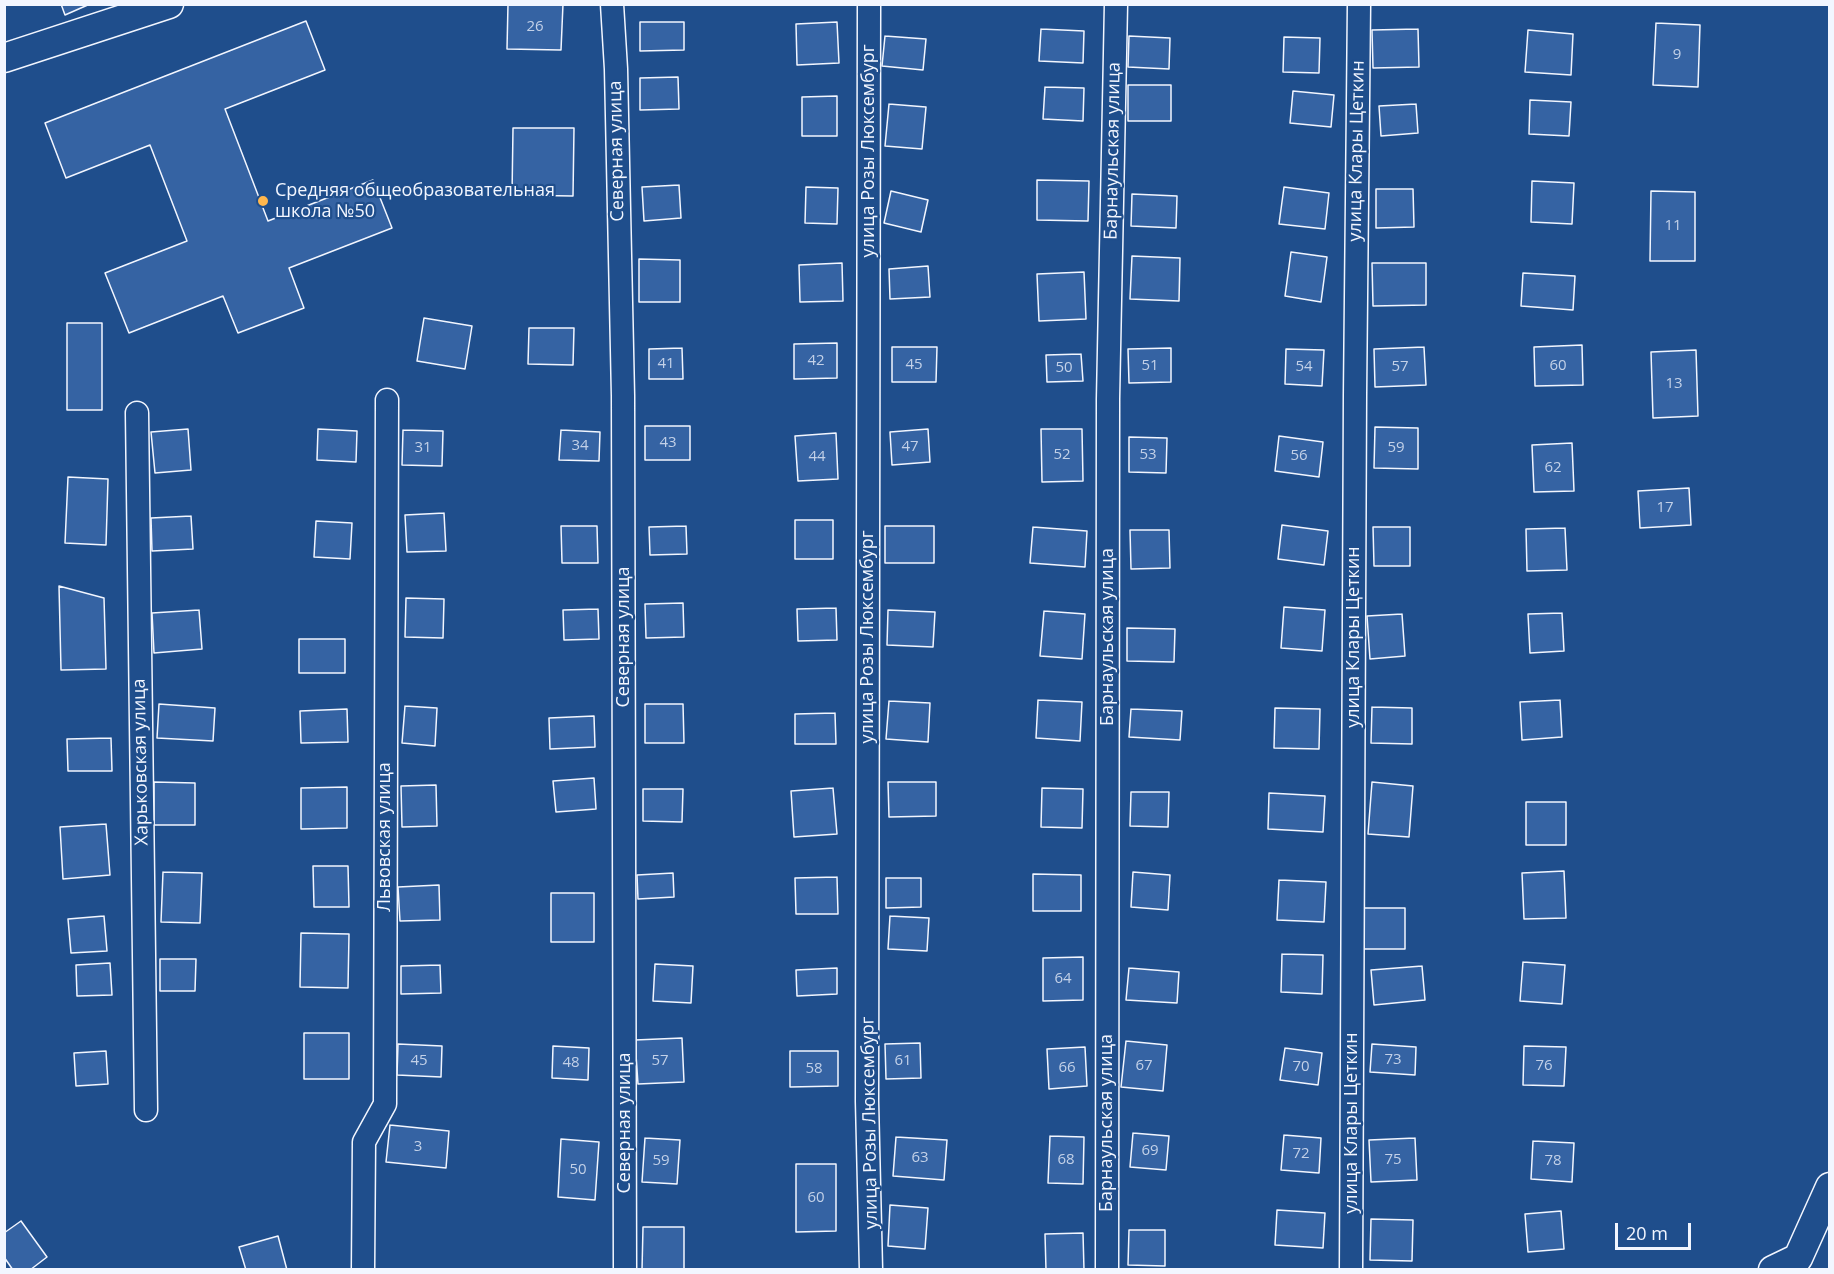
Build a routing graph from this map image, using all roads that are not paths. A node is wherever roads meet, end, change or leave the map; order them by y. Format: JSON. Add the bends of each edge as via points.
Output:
{"nodes":[{"id":1,"x":169,"y":4,"type":"edge"},
{"id":2,"x":612,"y":4,"type":"edge"},
{"id":3,"x":869,"y":4,"type":"edge"},
{"id":4,"x":1116,"y":4,"type":"edge"},
{"id":5,"x":1359,"y":4,"type":"edge"},
{"id":6,"x":139,"y":9,"type":"edge"},
{"id":7,"x":4,"y":58,"type":"edge"},
{"id":8,"x":387,"y":400,"type":"dead end"},
{"id":9,"x":137,"y":413,"type":"dead end"},
{"id":10,"x":146,"y":1110,"type":"dead end"},
{"id":11,"x":1830,"y":1187,"type":"edge"},
{"id":12,"x":363,"y":1269,"type":"edge"},
{"id":13,"x":625,"y":1269,"type":"edge"},
{"id":14,"x":871,"y":1269,"type":"edge"},
{"id":15,"x":1107,"y":1269,"type":"edge"},
{"id":16,"x":1351,"y":1269,"type":"edge"},
{"id":17,"x":1773,"y":1269,"type":"edge"}],
"edges":[{"from":1,"to":6,"type":"street"},
{"from":2,"to":13,"type":"street","name":"Северная улица","via":[[623,408]]},
{"from":3,"to":14,"type":"street","name":"улица Розы Люксембург","via":[[867,1101]]},
{"from":4,"to":15,"type":"street","name":"Барнаульская улица","via":[[1108,399]]},
{"from":5,"to":16,"type":"street","name":"улица Клары Цеткин"},
{"from":6,"to":7,"type":"street"},
{"from":8,"to":12,"type":"street","name":"Львовская улица","via":[[385,1104],[364,1142]]},
{"from":9,"to":10,"type":"street","name":"Харьковская улица"},
{"from":11,"to":17,"type":"street","via":[[1798,1258]]}]}
